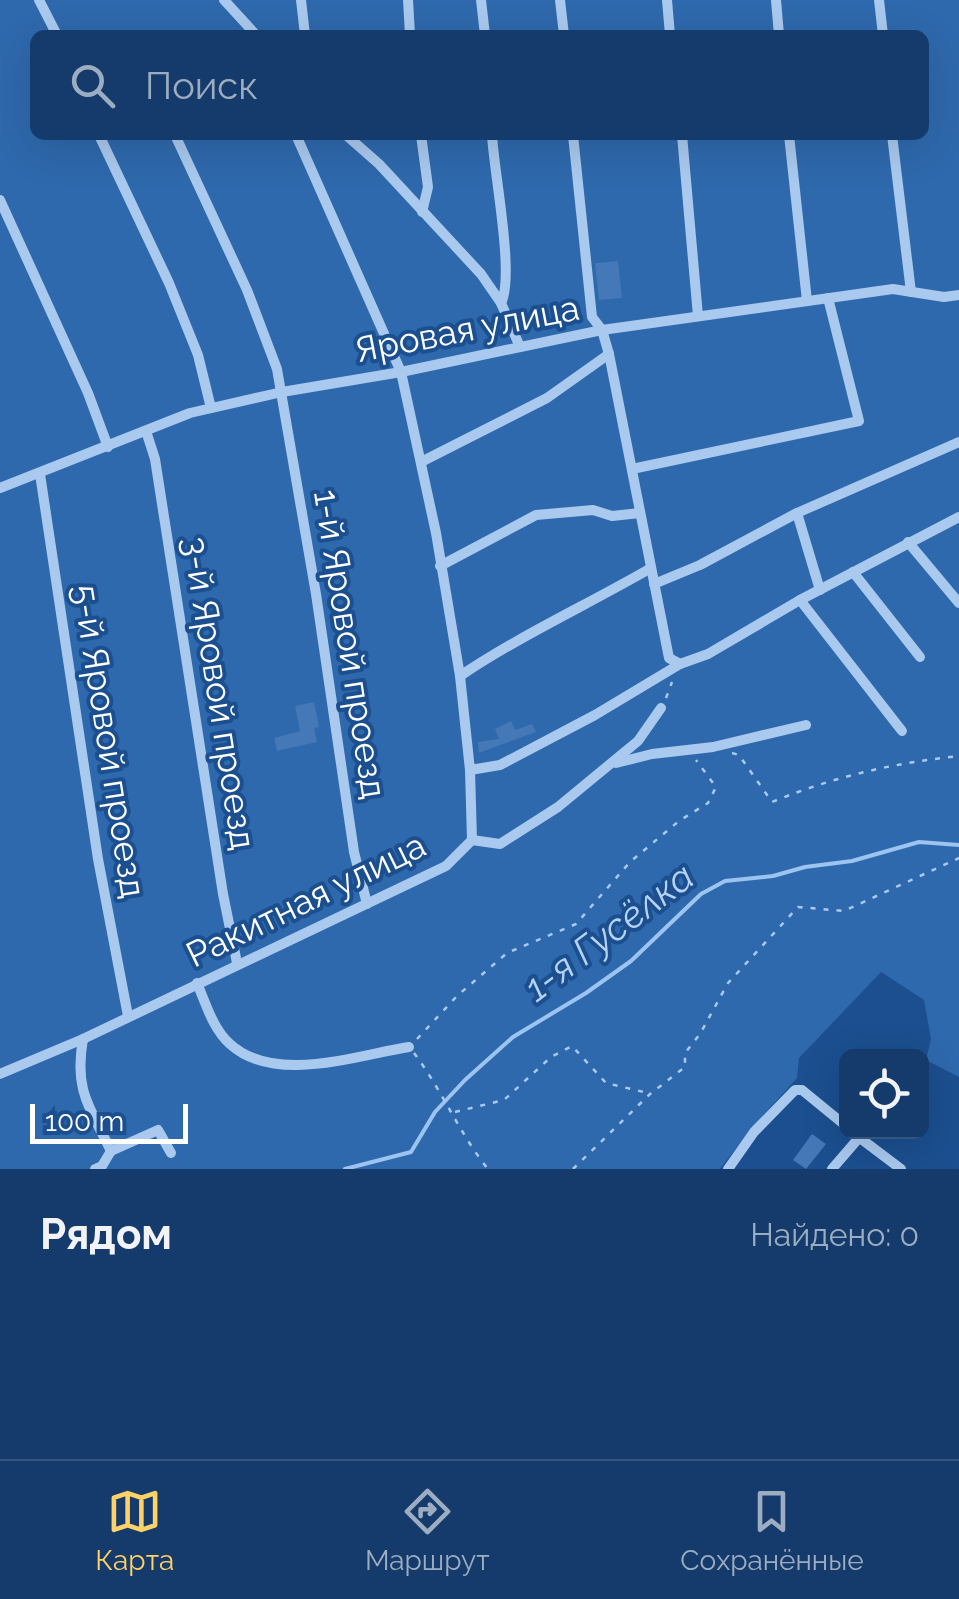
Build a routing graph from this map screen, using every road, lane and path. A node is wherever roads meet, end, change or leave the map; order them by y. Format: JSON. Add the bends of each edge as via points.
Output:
{"nodes":[{"id":1,"x":39,"y":0,"type":"edge"},
{"id":2,"x":224,"y":0,"type":"edge"},
{"id":3,"x":301,"y":0,"type":"edge"},
{"id":4,"x":408,"y":0,"type":"edge"},
{"id":5,"x":482,"y":0,"type":"edge"},
{"id":6,"x":560,"y":0,"type":"edge"},
{"id":7,"x":668,"y":0,"type":"edge"},
{"id":8,"x":776,"y":0,"type":"edge"},
{"id":9,"x":879,"y":0,"type":"edge"},
{"id":10,"x":54,"y":30,"type":"edge"},
{"id":11,"x":250,"y":30,"type":"edge"},
{"id":12,"x":304,"y":30,"type":"edge"},
{"id":13,"x":410,"y":30,"type":"edge"},
{"id":14,"x":485,"y":30,"type":"edge"},
{"id":15,"x":563,"y":30,"type":"edge"},
{"id":16,"x":670,"y":30,"type":"edge"},
{"id":17,"x":779,"y":30,"type":"edge"},
{"id":18,"x":882,"y":30,"type":"edge"},
{"id":19,"x":101,"y":140,"type":"edge"},
{"id":20,"x":177,"y":140,"type":"edge"},
{"id":21,"x":298,"y":140,"type":"edge"},
{"id":22,"x":352,"y":140,"type":"edge"},
{"id":23,"x":422,"y":140,"type":"edge"},
{"id":24,"x":493,"y":140,"type":"edge"},
{"id":25,"x":574,"y":140,"type":"edge"},
{"id":26,"x":682,"y":140,"type":"edge"},
{"id":27,"x":790,"y":140,"type":"edge"},
{"id":28,"x":893,"y":140,"type":"edge"},
{"id":29,"x":0,"y":200,"type":"edge"},
{"id":30,"x":422,"y":212,"type":"junction"},
{"id":31,"x":911,"y":292,"type":"junction"},
{"id":32,"x":959,"y":295,"type":"edge"},
{"id":33,"x":828,"y":298,"type":"junction"},
{"id":34,"x":807,"y":301,"type":"junction"},
{"id":35,"x":501,"y":303,"type":"junction"},
{"id":36,"x":698,"y":316,"type":"junction"},
{"id":37,"x":602,"y":330,"type":"junction"},
{"id":38,"x":520,"y":347,"type":"junction"},
{"id":39,"x":609,"y":354,"type":"junction"},
{"id":40,"x":401,"y":372,"type":"junction"},
{"id":41,"x":282,"y":392,"type":"junction"},
{"id":42,"x":211,"y":408,"type":"junction"},
{"id":43,"x":146,"y":431,"type":"junction"},
{"id":44,"x":959,"y":442,"type":"edge"},
{"id":45,"x":108,"y":447,"type":"junction"},
{"id":46,"x":421,"y":462,"type":"junction"},
{"id":47,"x":632,"y":469,"type":"junction"},
{"id":48,"x":40,"y":474,"type":"junction"},
{"id":49,"x":0,"y":488,"type":"edge"},
{"id":50,"x":797,"y":512,"type":"junction"},
{"id":51,"x":640,"y":513,"type":"junction"},
{"id":52,"x":958,"y":520,"type":"edge"},
{"id":53,"x":908,"y":542,"type":"junction"},
{"id":54,"x":440,"y":566,"type":"junction"},
{"id":55,"x":651,"y":568,"type":"junction"},
{"id":56,"x":852,"y":572,"type":"junction"},
{"id":57,"x":654,"y":584,"type":"junction"},
{"id":58,"x":820,"y":590,"type":"junction"},
{"id":59,"x":800,"y":600,"type":"junction"},
{"id":60,"x":959,"y":603,"type":"edge"},
{"id":61,"x":920,"y":657,"type":"dead end"},
{"id":62,"x":680,"y":664,"type":"junction"},
{"id":63,"x":460,"y":676,"type":"junction"},
{"id":64,"x":662,"y":708,"type":"joint"},
{"id":65,"x":806,"y":725,"type":"dead end"},
{"id":66,"x":902,"y":731,"type":"dead end"},
{"id":67,"x":714,"y":746,"type":"junction"},
{"id":68,"x":686,"y":750,"type":"junction"},
{"id":69,"x":959,"y":756,"type":"edge"},
{"id":70,"x":615,"y":763,"type":"junction"},
{"id":71,"x":470,"y":770,"type":"junction"},
{"id":72,"x":472,"y":840,"type":"junction"},
{"id":73,"x":959,"y":858,"type":"edge"},
{"id":74,"x":368,"y":904,"type":"junction"},
{"id":75,"x":237,"y":963,"type":"junction"},
{"id":76,"x":197,"y":984,"type":"junction"},
{"id":77,"x":128,"y":1016,"type":"junction"},
{"id":78,"x":84,"y":1038,"type":"junction"},
{"id":79,"x":410,"y":1047,"type":"junction"},
{"id":80,"x":0,"y":1074,"type":"edge"},
{"id":81,"x":650,"y":1094,"type":"junction"},
{"id":82,"x":454,"y":1112,"type":"junction"},
{"id":83,"x":839,"y":1120,"type":"edge"},
{"id":84,"x":854,"y":1139,"type":"edge"},
{"id":85,"x":865,"y":1139,"type":"edge"},
{"id":86,"x":111,"y":1151,"type":"junction"},
{"id":87,"x":171,"y":1153,"type":"dead end"},
{"id":88,"x":95,"y":1169,"type":"edge"},
{"id":89,"x":488,"y":1169,"type":"edge"},
{"id":90,"x":573,"y":1169,"type":"edge"},
{"id":91,"x":728,"y":1169,"type":"edge"},
{"id":92,"x":832,"y":1169,"type":"edge"},
{"id":93,"x":901,"y":1169,"type":"edge"}],
"edges":[{"from":1,"to":10,"type":"street"},
{"from":2,"to":11,"type":"street"},
{"from":3,"to":12,"type":"street"},
{"from":4,"to":13,"type":"street"},
{"from":5,"to":14,"type":"street"},
{"from":6,"to":15,"type":"street"},
{"from":7,"to":16,"type":"street"},
{"from":8,"to":17,"type":"street"},
{"from":9,"to":18,"type":"street"},
{"from":19,"to":42,"type":"street","via":[[169,284]]},
{"from":20,"to":41,"type":"street","name":"1-й Яровой проезд","via":[[247,290]]},
{"from":21,"to":40,"type":"street","name":"Ракитная улица"},
{"from":22,"to":30,"type":"street"},
{"from":23,"to":30,"type":"street","via":[[428,187]]},
{"from":24,"to":35,"type":"street","via":[[506,260]]},
{"from":25,"to":37,"type":"street","via":[[592,317]]},
{"from":26,"to":36,"type":"street"},
{"from":27,"to":34,"type":"street"},
{"from":28,"to":31,"type":"street"},
{"from":29,"to":45,"type":"street"},
{"from":30,"to":35,"type":"street"},
{"from":31,"to":32,"type":"street","name":"Яровая улица"},
{"from":31,"to":33,"type":"street","name":"Яровая улица"},
{"from":33,"to":34,"type":"street","name":"Яровая улица"},
{"from":33,"to":47,"type":"street","via":[[859,421]]},
{"from":34,"to":36,"type":"street","name":"Яровая улица"},
{"from":35,"to":38,"type":"street"},
{"from":36,"to":37,"type":"street","name":"Яровая улица"},
{"from":37,"to":38,"type":"street","name":"Яровая улица"},
{"from":37,"to":39,"type":"street"},
{"from":38,"to":40,"type":"street","name":"Яровая улица"},
{"from":39,"to":46,"type":"street","via":[[547,398]]},
{"from":39,"to":47,"type":"street"},
{"from":40,"to":41,"type":"street","name":"Яровая улица"},
{"from":40,"to":46,"type":"street","name":"Ракитная улица"},
{"from":41,"to":42,"type":"street","name":"Яровая улица"},
{"from":41,"to":74,"type":"street","name":"1-й Яровой проезд","via":[[354,852]]},
{"from":42,"to":43,"type":"street","name":"Яровая улица"},
{"from":43,"to":45,"type":"street","name":"Яровая улица"},
{"from":43,"to":75,"type":"street","name":"3-й Яровой проезд"},
{"from":44,"to":50,"type":"street"},
{"from":45,"to":48,"type":"street","name":"Яровая улица"},
{"from":46,"to":54,"type":"street","name":"Ракитная улица"},
{"from":47,"to":51,"type":"street"},
{"from":48,"to":49,"type":"street","name":"Яровая улица"},
{"from":48,"to":77,"type":"street","name":"5-й Яровой проезд"},
{"from":50,"to":57,"type":"street"},
{"from":50,"to":58,"type":"street"},
{"from":51,"to":54,"type":"street","via":[[536,516]]},
{"from":51,"to":55,"type":"street"},
{"from":52,"to":53,"type":"street"},
{"from":53,"to":56,"type":"street"},
{"from":53,"to":60,"type":"street"},
{"from":54,"to":63,"type":"street","name":"Ракитная улица"},
{"from":55,"to":57,"type":"street"},
{"from":55,"to":63,"type":"street"},
{"from":56,"to":58,"type":"street"},
{"from":56,"to":61,"type":"street"},
{"from":57,"to":62,"type":"street","via":[[670,658]]},
{"from":58,"to":59,"type":"street"},
{"from":59,"to":62,"type":"street"},
{"from":59,"to":66,"type":"street"},
{"from":62,"to":64,"type":"path"},
{"from":62,"to":71,"type":"street","via":[[500,765]]},
{"from":63,"to":71,"type":"street","name":"Ракитная улица"},
{"from":64,"to":70,"type":"street"},
{"from":65,"to":67,"type":"street"},
{"from":67,"to":68,"type":"street"},
{"from":67,"to":69,"type":"path","via":[[739,755],[772,802],[901,762]]},
{"from":68,"to":70,"type":"street"},
{"from":68,"to":79,"type":"path","via":[[716,787],[708,803],[630,862],[576,924],[507,953]]},
{"from":70,"to":72,"type":"street","via":[[500,844]]},
{"from":71,"to":72,"type":"street","name":"Ракитная улица"},
{"from":72,"to":74,"type":"street","name":"Ракитная улица","via":[[446,866]]},
{"from":73,"to":81,"type":"path","via":[[844,911],[798,907],[728,982],[685,1054],[685,1066]]},
{"from":74,"to":75,"type":"street","name":"Ракитная улица"},
{"from":75,"to":76,"type":"street","name":"Ракитная улица"},
{"from":76,"to":77,"type":"street","name":"Ракитная улица"},
{"from":76,"to":79,"type":"street","via":[[231,1046],[256,1058],[304,1068]]},
{"from":77,"to":78,"type":"street","name":"Ракитная улица"},
{"from":78,"to":80,"type":"street","name":"Ракитная улица"},
{"from":78,"to":86,"type":"street","via":[[80,1086]]},
{"from":79,"to":82,"type":"path"},
{"from":81,"to":82,"type":"path","via":[[606,1084],[572,1046],[504,1100]]},
{"from":81,"to":90,"type":"path"},
{"from":82,"to":89,"type":"path"},
{"from":83,"to":91,"type":"street","via":[[795,1090]]},
{"from":84,"to":92,"type":"street"},
{"from":85,"to":93,"type":"street"},
{"from":86,"to":87,"type":"street","via":[[158,1130]]},
{"from":86,"to":88,"type":"street"}]}
